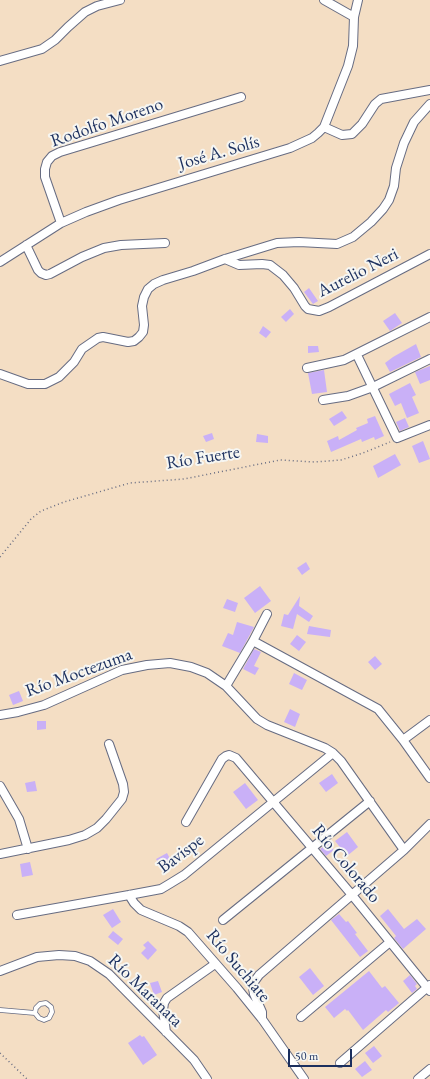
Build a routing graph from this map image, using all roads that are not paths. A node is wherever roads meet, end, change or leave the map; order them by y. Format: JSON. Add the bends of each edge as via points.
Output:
{"nodes":[{"id":1,"x":120,"y":0,"type":"edge"},
{"id":2,"x":324,"y":0,"type":"edge"},
{"id":3,"x":358,"y":0,"type":"edge"},
{"id":4,"x":354,"y":17,"type":"junction"},
{"id":5,"x":0,"y":61,"type":"edge"},
{"id":6,"x":430,"y":90,"type":"edge"},
{"id":7,"x":240,"y":97,"type":"dead end"},
{"id":8,"x":430,"y":104,"type":"edge"},
{"id":9,"x":324,"y":127,"type":"junction"},
{"id":10,"x":61,"y":223,"type":"junction"},
{"id":11,"x":165,"y":243,"type":"dead end"},
{"id":12,"x":26,"y":245,"type":"junction"},
{"id":13,"x":430,"y":254,"type":"edge"},
{"id":14,"x":225,"y":259,"type":"junction"},
{"id":15,"x":0,"y":262,"type":"edge"},
{"id":16,"x":430,"y":317,"type":"edge"},
{"id":17,"x":357,"y":355,"type":"junction"},
{"id":18,"x":430,"y":360,"type":"edge"},
{"id":19,"x":307,"y":368,"type":"dead end"},
{"id":20,"x":0,"y":374,"type":"edge"},
{"id":21,"x":373,"y":388,"type":"junction"},
{"id":22,"x":323,"y":400,"type":"dead end"},
{"id":23,"x":430,"y":425,"type":"edge"},
{"id":24,"x":267,"y":614,"type":"dead end"},
{"id":25,"x":253,"y":641,"type":"junction"},
{"id":26,"x":226,"y":686,"type":"junction"},
{"id":27,"x":0,"y":715,"type":"edge"},
{"id":28,"x":430,"y":720,"type":"edge"},
{"id":29,"x":403,"y":740,"type":"junction"},
{"id":30,"x":109,"y":744,"type":"dead end"},
{"id":31,"x":333,"y":753,"type":"junction"},
{"id":32,"x":430,"y":778,"type":"edge"},
{"id":33,"x":0,"y":786,"type":"edge"},
{"id":34,"x":370,"y":801,"type":"junction"},
{"id":35,"x":273,"y":802,"type":"junction"},
{"id":36,"x":186,"y":822,"type":"dead end"},
{"id":37,"x":430,"y":824,"type":"edge"},
{"id":38,"x":312,"y":848,"type":"junction"},
{"id":39,"x":28,"y":849,"type":"junction"},
{"id":40,"x":404,"y":850,"type":"junction"},
{"id":41,"x":0,"y":854,"type":"edge"},
{"id":42,"x":129,"y":895,"type":"junction"},
{"id":43,"x":352,"y":895,"type":"junction"},
{"id":44,"x":17,"y":915,"type":"dead end"},
{"id":45,"x":223,"y":920,"type":"dead end"},
{"id":46,"x":390,"y":942,"type":"junction"},
{"id":47,"x":215,"y":964,"type":"junction"},
{"id":48,"x":0,"y":971,"type":"edge"},
{"id":49,"x":429,"y":988,"type":"edge"},
{"id":50,"x":0,"y":1010,"type":"edge"},
{"id":51,"x":35,"y":1013,"type":"junction"},
{"id":52,"x":302,"y":1016,"type":"dead end"},
{"id":53,"x":262,"y":1019,"type":"junction"},
{"id":54,"x":166,"y":1032,"type":"junction"},
{"id":55,"x":340,"y":1063,"type":"dead end"},
{"id":56,"x":430,"y":1069,"type":"edge"},
{"id":57,"x":207,"y":1079,"type":"edge"},
{"id":58,"x":304,"y":1079,"type":"edge"},
{"id":59,"x":418,"y":1079,"type":"edge"}],
"edges":[{"from":1,"to":5,"type":"street","via":[[85,12],[42,49]]},
{"from":2,"to":4,"type":"street"},
{"from":3,"to":4,"type":"street","name":"José A. Solís"},
{"from":4,"to":9,"type":"street","name":"José A. Solís","via":[[353,46],[348,66]]},
{"from":6,"to":9,"type":"street","via":[[381,99],[352,134],[344,136]]},
{"from":7,"to":10,"type":"street","name":"Rodolfo Moreno","via":[[52,156],[47,162],[45,177]]},
{"from":8,"to":14,"type":"street","via":[[414,122],[404,142],[389,200],[375,218],[353,237],[337,244],[277,243]]},
{"from":9,"to":10,"type":"street","name":"José A. Solís","via":[[312,138],[290,148],[119,200]]},
{"from":10,"to":12,"type":"street","name":"José A. Solís"},
{"from":11,"to":12,"type":"street","via":[[104,248],[46,275],[38,270]]},
{"from":12,"to":15,"type":"street","name":"José A. Solís"},
{"from":13,"to":14,"type":"street","name":"Aurelio Neri","via":[[319,311],[308,309],[283,275],[270,265],[239,265]]},
{"from":14,"to":20,"type":"street","via":[[163,280],[148,289],[142,306],[143,332],[134,340],[128,342],[109,337],[98,338],[82,349],[60,377],[45,384],[28,384]]},
{"from":16,"to":17,"type":"street"},
{"from":17,"to":19,"type":"street"},
{"from":17,"to":21,"type":"street"},
{"from":18,"to":21,"type":"street"},
{"from":21,"to":22,"type":"street"},
{"from":21,"to":23,"type":"street","via":[[397,438]]},
{"from":24,"to":25,"type":"street"},
{"from":25,"to":26,"type":"street"},
{"from":25,"to":29,"type":"street","via":[[378,709]]},
{"from":26,"to":27,"type":"street","name":"Río Moctezuma","via":[[207,673],[191,667],[170,664],[147,665],[122,670],[44,705]]},
{"from":26,"to":31,"type":"street","name":"Río Moctezuma","via":[[257,719]]},
{"from":28,"to":29,"type":"street"},
{"from":29,"to":32,"type":"street"},
{"from":30,"to":39,"type":"street","via":[[123,788],[122,799],[117,806],[86,836]]},
{"from":31,"to":34,"type":"street","name":"Río Moctezuma"},
{"from":31,"to":35,"type":"street","name":"Bavispe"},
{"from":33,"to":39,"type":"street","via":[[19,819]]},
{"from":34,"to":38,"type":"street"},
{"from":34,"to":40,"type":"street","name":"Río Moctezuma"},
{"from":35,"to":36,"type":"street","name":"Río Colorado","via":[[236,758],[229,755],[222,759]]},
{"from":35,"to":38,"type":"street","name":"Río Colorado"},
{"from":35,"to":42,"type":"street","name":"Bavispe","via":[[171,883],[161,889]]},
{"from":37,"to":40,"type":"street"},
{"from":38,"to":43,"type":"street","name":"Río Colorado"},
{"from":38,"to":45,"type":"street"},
{"from":39,"to":41,"type":"street"},
{"from":40,"to":43,"type":"street"},
{"from":42,"to":44,"type":"street","name":"Bavispe"},
{"from":42,"to":47,"type":"street","name":"Río Suchiate","via":[[141,910],[185,929]]},
{"from":43,"to":46,"type":"street","name":"Río Colorado"},
{"from":43,"to":53,"type":"street","via":[[259,975],[253,988]]},
{"from":46,"to":49,"type":"street","name":"Río Colorado"},
{"from":46,"to":52,"type":"street"},
{"from":47,"to":53,"type":"street","name":"Río Suchiate"},
{"from":47,"to":54,"type":"street","via":[[167,998],[163,1010]]},
{"from":48,"to":54,"type":"street","name":"Río Maranata","via":[[37,957],[75,956],[90,961],[109,974]]},
{"from":49,"to":55,"type":"street"},
{"from":50,"to":51,"type":"lane"},
{"from":51,"to":51,"type":"lane","via":[[44,1020],[49,1018],[51,1007],[46,1003],[40,1004]]},
{"from":53,"to":58,"type":"street","name":"Río Suchiate"},
{"from":54,"to":57,"type":"street","name":"Río Maranata","via":[[194,1060]]},
{"from":56,"to":59,"type":"street"}]}
